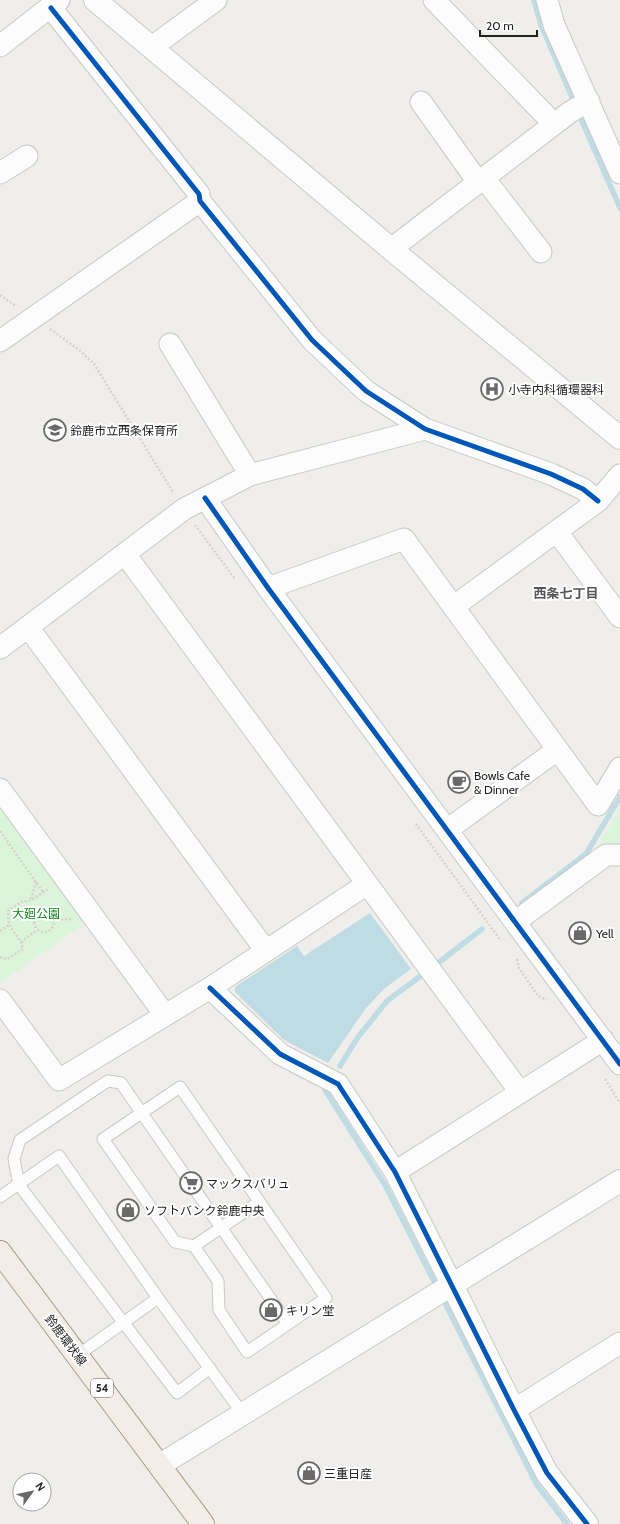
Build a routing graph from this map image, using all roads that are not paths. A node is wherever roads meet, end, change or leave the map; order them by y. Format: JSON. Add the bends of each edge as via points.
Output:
{"nodes":[{"id":1,"x":95,"y":0,"type":"edge"},
{"id":2,"x":216,"y":0,"type":"edge"},
{"id":3,"x":434,"y":0,"type":"edge"},
{"id":4,"x":547,"y":0,"type":"edge"},
{"id":5,"x":55,"y":4,"type":"edge"},
{"id":6,"x":0,"y":46,"type":"edge"},
{"id":7,"x":152,"y":47,"type":"junction"},
{"id":8,"x":421,"y":102,"type":"dead end"},
{"id":9,"x":589,"y":102,"type":"junction"},
{"id":10,"x":562,"y":118,"type":"junction"},
{"id":11,"x":27,"y":156,"type":"dead end"},
{"id":12,"x":0,"y":173,"type":"edge"},
{"id":13,"x":620,"y":173,"type":"edge"},
{"id":14,"x":481,"y":180,"type":"junction"},
{"id":15,"x":200,"y":202,"type":"junction"},
{"id":16,"x":391,"y":249,"type":"junction"},
{"id":17,"x":541,"y":252,"type":"dead end"},
{"id":18,"x":0,"y":341,"type":"edge"},
{"id":19,"x":170,"y":344,"type":"dead end"},
{"id":20,"x":424,"y":429,"type":"junction"},
{"id":21,"x":620,"y":438,"type":"edge"},
{"id":22,"x":250,"y":475,"type":"junction"},
{"id":23,"x":620,"y":475,"type":"edge"},
{"id":24,"x":205,"y":498,"type":"junction"},
{"id":25,"x":598,"y":501,"type":"junction"},
{"id":26,"x":557,"y":532,"type":"junction"},
{"id":27,"x":124,"y":554,"type":"junction"},
{"id":28,"x":268,"y":588,"type":"junction"},
{"id":29,"x":453,"y":607,"type":"junction"},
{"id":30,"x":620,"y":617,"type":"edge"},
{"id":31,"x":28,"y":627,"type":"junction"},
{"id":32,"x":0,"y":648,"type":"edge"},
{"id":33,"x":557,"y":750,"type":"junction"},
{"id":34,"x":620,"y":768,"type":"edge"},
{"id":35,"x":0,"y":790,"type":"edge"},
{"id":36,"x":447,"y":830,"type":"junction"},
{"id":37,"x":620,"y":855,"type":"edge"},
{"id":38,"x":367,"y":884,"type":"junction"},
{"id":39,"x":515,"y":922,"type":"junction"},
{"id":40,"x":266,"y":951,"type":"junction"},
{"id":41,"x":210,"y":988,"type":"junction"},
{"id":42,"x":0,"y":1000,"type":"edge"},
{"id":43,"x":165,"y":1015,"type":"junction"},
{"id":44,"x":603,"y":1040,"type":"junction"},
{"id":45,"x":620,"y":1064,"type":"edge"},
{"id":46,"x":520,"y":1092,"type":"junction"},
{"id":47,"x":142,"y":1113,"type":"junction"},
{"id":48,"x":395,"y":1172,"type":"junction"},
{"id":49,"x":620,"y":1180,"type":"edge"},
{"id":50,"x":19,"y":1185,"type":"junction"},
{"id":51,"x":0,"y":1197,"type":"edge"},
{"id":52,"x":259,"y":1202,"type":"junction"},
{"id":53,"x":221,"y":1227,"type":"junction"},
{"id":54,"x":194,"y":1246,"type":"junction"},
{"id":55,"x":0,"y":1252,"type":"edge"},
{"id":56,"x":452,"y":1285,"type":"junction"},
{"id":57,"x":158,"y":1298,"type":"junction"},
{"id":58,"x":123,"y":1323,"type":"junction"},
{"id":59,"x":288,"y":1324,"type":"junction"},
{"id":60,"x":619,"y":1344,"type":"edge"},
{"id":61,"x":78,"y":1355,"type":"junction"},
{"id":62,"x":210,"y":1368,"type":"junction"},
{"id":63,"x":514,"y":1410,"type":"junction"},
{"id":64,"x":243,"y":1414,"type":"junction"},
{"id":65,"x":160,"y":1465,"type":"junction"},
{"id":66,"x":583,"y":1523,"type":"edge"},
{"id":67,"x":203,"y":1524,"type":"edge"}],
"edges":[{"from":1,"to":7,"type":"street"},
{"from":2,"to":7,"type":"street"},
{"from":3,"to":10,"type":"street"},
{"from":4,"to":9,"type":"street","via":[[554,25]]},
{"from":5,"to":6,"type":"street"},
{"from":5,"to":15,"type":"street","via":[[199,194]]},
{"from":7,"to":16,"type":"street"},
{"from":8,"to":14,"type":"street"},
{"from":9,"to":10,"type":"street"},
{"from":9,"to":13,"type":"street"},
{"from":10,"to":14,"type":"street"},
{"from":11,"to":12,"type":"street"},
{"from":14,"to":16,"type":"street"},
{"from":14,"to":17,"type":"street"},
{"from":15,"to":18,"type":"street"},
{"from":15,"to":20,"type":"street","via":[[312,340],[366,391]]},
{"from":16,"to":21,"type":"street"},
{"from":19,"to":22,"type":"street"},
{"from":20,"to":22,"type":"street"},
{"from":20,"to":25,"type":"street","via":[[551,474],[583,489]]},
{"from":22,"to":24,"type":"street"},
{"from":23,"to":25,"type":"street"},
{"from":24,"to":27,"type":"street","via":[[184,509]]},
{"from":24,"to":28,"type":"street"},
{"from":25,"to":26,"type":"street"},
{"from":26,"to":29,"type":"street"},
{"from":26,"to":30,"type":"street"},
{"from":27,"to":31,"type":"street"},
{"from":27,"to":38,"type":"street"},
{"from":28,"to":29,"type":"street","via":[[404,540]]},
{"from":28,"to":36,"type":"street"},
{"from":29,"to":33,"type":"street"},
{"from":31,"to":32,"type":"street"},
{"from":31,"to":40,"type":"street"},
{"from":33,"to":34,"type":"street","via":[[598,805]]},
{"from":33,"to":36,"type":"street"},
{"from":35,"to":43,"type":"street"},
{"from":36,"to":39,"type":"street"},
{"from":37,"to":39,"type":"street","via":[[606,855]]},
{"from":38,"to":40,"type":"street"},
{"from":38,"to":46,"type":"street"},
{"from":39,"to":44,"type":"street"},
{"from":40,"to":41,"type":"street"},
{"from":41,"to":43,"type":"street"},
{"from":41,"to":48,"type":"street","via":[[280,1054],[338,1084]]},
{"from":42,"to":43,"type":"street","via":[[59,1080]]},
{"from":44,"to":45,"type":"street"},
{"from":44,"to":46,"type":"street"},
{"from":46,"to":48,"type":"street"},
{"from":47,"to":50,"type":"lane","via":[[122,1083],[108,1081],[20,1140],[14,1159]]},
{"from":47,"to":52,"type":"lane","via":[[180,1087]]},
{"from":47,"to":53,"type":"lane"},
{"from":47,"to":54,"type":"lane","via":[[103,1139],[175,1242]]},
{"from":48,"to":56,"type":"street"},
{"from":49,"to":56,"type":"street"},
{"from":50,"to":51,"type":"lane"},
{"from":50,"to":57,"type":"lane","via":[[60,1156]]},
{"from":50,"to":58,"type":"lane"},
{"from":52,"to":53,"type":"lane"},
{"from":52,"to":59,"type":"lane","via":[[326,1298]]},
{"from":53,"to":54,"type":"lane"},
{"from":53,"to":59,"type":"lane"},
{"from":54,"to":59,"type":"lane","via":[[218,1281],[220,1310],[248,1352]]},
{"from":55,"to":61,"type":"main road","name":"鈴鹿環状線","number":"54"},
{"from":56,"to":63,"type":"street"},
{"from":56,"to":64,"type":"street"},
{"from":57,"to":58,"type":"lane"},
{"from":57,"to":62,"type":"lane"},
{"from":58,"to":61,"type":"lane"},
{"from":58,"to":62,"type":"lane","via":[[177,1393]]},
{"from":60,"to":63,"type":"street"},
{"from":61,"to":65,"type":"main road","name":"鈴鹿環状線","number":"54"},
{"from":62,"to":64,"type":"lane"},
{"from":63,"to":66,"type":"street","via":[[547,1473]]},
{"from":64,"to":65,"type":"street"},
{"from":65,"to":67,"type":"main road","name":"鈴鹿環状線","number":"54"}]}
